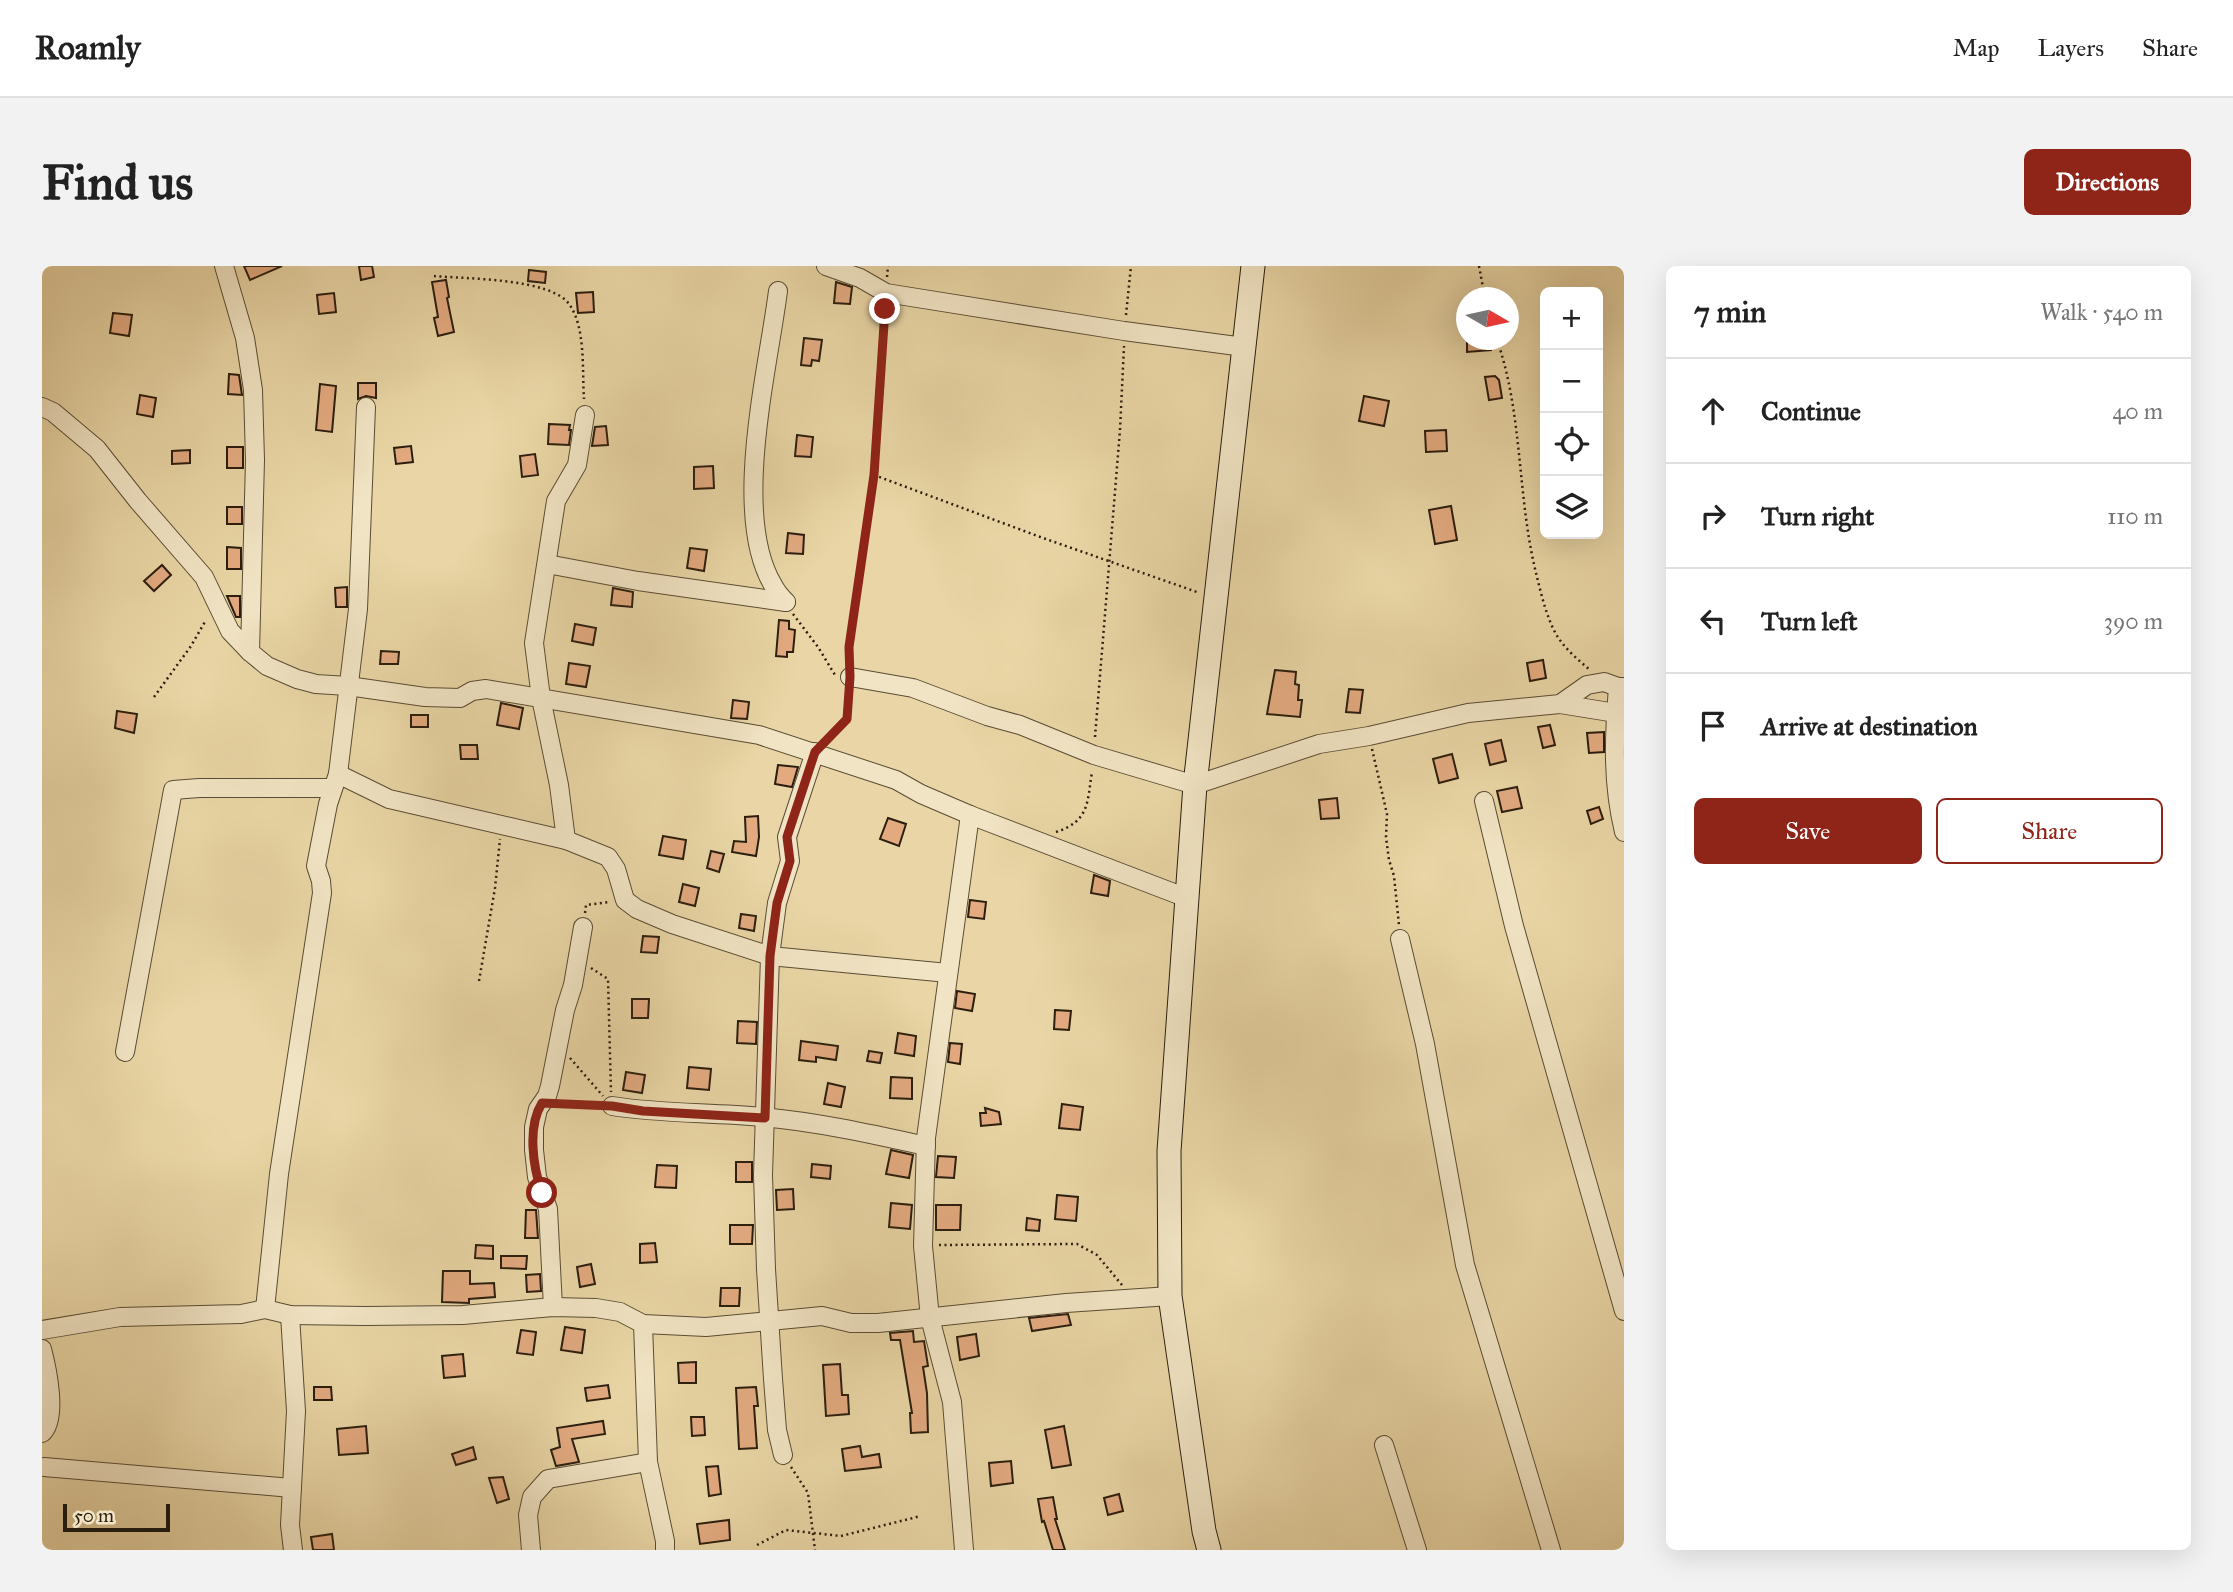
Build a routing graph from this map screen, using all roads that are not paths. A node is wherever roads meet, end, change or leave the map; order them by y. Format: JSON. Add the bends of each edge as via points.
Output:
{"nodes":[{"id":1,"x":224,"y":266,"type":"edge"},
{"id":2,"x":826,"y":266,"type":"edge"},
{"id":3,"x":1253,"y":266,"type":"edge"},
{"id":4,"x":778,"y":291,"type":"dead end"},
{"id":5,"x":1244,"y":347,"type":"junction"},
{"id":6,"x":42,"y":407,"type":"edge"},
{"id":7,"x":366,"y":407,"type":"dead end"},
{"id":8,"x":585,"y":415,"type":"road end"},
{"id":9,"x":547,"y":564,"type":"junction"},
{"id":10,"x":250,"y":652,"type":"junction"},
{"id":11,"x":843,"y":681,"type":"road end"},
{"id":12,"x":348,"y":686,"type":"junction"},
{"id":13,"x":1615,"y":686,"type":"edge"},
{"id":14,"x":541,"y":698,"type":"junction"},
{"id":15,"x":1560,"y":704,"type":"junction"},
{"id":16,"x":1616,"y":713,"type":"junction"},
{"id":17,"x":815,"y":752,"type":"junction"},
{"id":18,"x":335,"y":781,"type":"junction"},
{"id":19,"x":1195,"y":785,"type":"junction"},
{"id":20,"x":1484,"y":801,"type":"dead end"},
{"id":21,"x":970,"y":815,"type":"junction"},
{"id":22,"x":1624,"y":832,"type":"edge"},
{"id":23,"x":566,"y":840,"type":"junction"},
{"id":24,"x":1187,"y":898,"type":"junction"},
{"id":25,"x":583,"y":927,"type":"road end"},
{"id":26,"x":1400,"y":939,"type":"road end"},
{"id":27,"x":770,"y":956,"type":"junction"},
{"id":28,"x":948,"y":973,"type":"junction"},
{"id":29,"x":125,"y":1052,"type":"dead end"},
{"id":30,"x":612,"y":1106,"type":"road end"},
{"id":31,"x":765,"y":1118,"type":"junction"},
{"id":32,"x":926,"y":1146,"type":"junction"},
{"id":33,"x":1170,"y":1296,"type":"junction"},
{"id":34,"x":553,"y":1307,"type":"junction"},
{"id":35,"x":265,"y":1309,"type":"junction"},
{"id":36,"x":1624,"y":1311,"type":"edge"},
{"id":37,"x":290,"y":1315,"type":"junction"},
{"id":38,"x":930,"y":1318,"type":"junction"},
{"id":39,"x":770,"y":1320,"type":"junction"},
{"id":40,"x":643,"y":1324,"type":"junction"},
{"id":41,"x":42,"y":1331,"type":"edge"},
{"id":42,"x":42,"y":1349,"type":"edge"},
{"id":43,"x":42,"y":1433,"type":"edge"},
{"id":44,"x":1384,"y":1445,"type":"dead end"},
{"id":45,"x":783,"y":1455,"type":"road end"},
{"id":46,"x":648,"y":1462,"type":"junction"},
{"id":47,"x":44,"y":1467,"type":"dead end"},
{"id":48,"x":292,"y":1488,"type":"junction"},
{"id":49,"x":293,"y":1550,"type":"edge"},
{"id":50,"x":531,"y":1550,"type":"edge"},
{"id":51,"x":665,"y":1550,"type":"edge"},
{"id":52,"x":964,"y":1550,"type":"edge"},
{"id":53,"x":1209,"y":1550,"type":"edge"},
{"id":54,"x":1417,"y":1550,"type":"edge"},
{"id":55,"x":1551,"y":1550,"type":"edge"}],
"edges":[{"from":1,"to":10,"type":"street","via":[[246,338],[253,390]]},
{"from":2,"to":5,"type":"street","via":[[886,293]]},
{"from":3,"to":5,"type":"main road"},
{"from":4,"to":9,"type":"street","via":[[755,446],[754,503],[764,563],[786,602]]},
{"from":5,"to":19,"type":"main road"},
{"from":6,"to":10,"type":"street","via":[[97,449],[204,577],[230,631]]},
{"from":7,"to":12,"type":"street","via":[[358,609]]},
{"from":8,"to":9,"type":"street","via":[[578,465],[556,501]]},
{"from":9,"to":14,"type":"street","via":[[534,643]]},
{"from":10,"to":12,"type":"street","via":[[267,666],[297,679]]},
{"from":11,"to":19,"type":"street","via":[[925,692],[1094,755]]},
{"from":12,"to":14,"type":"street","via":[[460,698],[486,689]]},
{"from":12,"to":18,"type":"street"},
{"from":13,"to":15,"type":"street","via":[[1587,685]]},
{"from":13,"to":16,"type":"street"},
{"from":14,"to":17,"type":"street","via":[[759,734]]},
{"from":14,"to":23,"type":"street"},
{"from":15,"to":16,"type":"street"},
{"from":15,"to":19,"type":"street","via":[[1468,713],[1319,744]]},
{"from":16,"to":22,"type":"street","via":[[1613,744]]},
{"from":17,"to":21,"type":"street","via":[[896,780]]},
{"from":17,"to":27,"type":"street","via":[[787,837],[790,861],[777,903]]},
{"from":18,"to":23,"type":"street","via":[[389,799]]},
{"from":18,"to":29,"type":"street","via":[[173,790]]},
{"from":18,"to":35,"type":"street","via":[[316,866],[322,893],[279,1174]]},
{"from":19,"to":24,"type":"main road"},
{"from":20,"to":36,"type":"street","via":[[1514,926]]},
{"from":21,"to":24,"type":"street"},
{"from":21,"to":28,"type":"street"},
{"from":23,"to":27,"type":"street","via":[[608,857],[617,869],[625,900],[637,909]]},
{"from":24,"to":33,"type":"main road","via":[[1169,1151]]},
{"from":25,"to":34,"type":"street","via":[[550,1086],[534,1127],[537,1177],[548,1209]]},
{"from":26,"to":55,"type":"street","via":[[1425,1044],[1465,1265]]},
{"from":27,"to":28,"type":"street"},
{"from":27,"to":31,"type":"street"},
{"from":28,"to":32,"type":"street"},
{"from":30,"to":31,"type":"street"},
{"from":31,"to":32,"type":"street"},
{"from":31,"to":39,"type":"street"},
{"from":32,"to":38,"type":"street","via":[[923,1245]]},
{"from":33,"to":38,"type":"street"},
{"from":33,"to":53,"type":"main road"},
{"from":34,"to":37,"type":"street","via":[[463,1315]]},
{"from":34,"to":40,"type":"street","via":[[620,1312]]},
{"from":35,"to":37,"type":"street"},
{"from":35,"to":41,"type":"street","via":[[241,1314],[120,1317]]},
{"from":37,"to":48,"type":"street","via":[[296,1411]]},
{"from":38,"to":39,"type":"street","via":[[878,1324],[822,1316]]},
{"from":38,"to":52,"type":"street","via":[[951,1402]]},
{"from":39,"to":40,"type":"street","via":[[706,1327]]},
{"from":39,"to":45,"type":"street","via":[[776,1420]]},
{"from":40,"to":46,"type":"street"},
{"from":42,"to":43,"type":"street","via":[[49,1374],[49,1422]]},
{"from":44,"to":54,"type":"street"},
{"from":46,"to":50,"type":"street","via":[[548,1479],[532,1497],[528,1515]]},
{"from":46,"to":51,"type":"street"},
{"from":47,"to":48,"type":"street"},
{"from":48,"to":49,"type":"street"}]}
